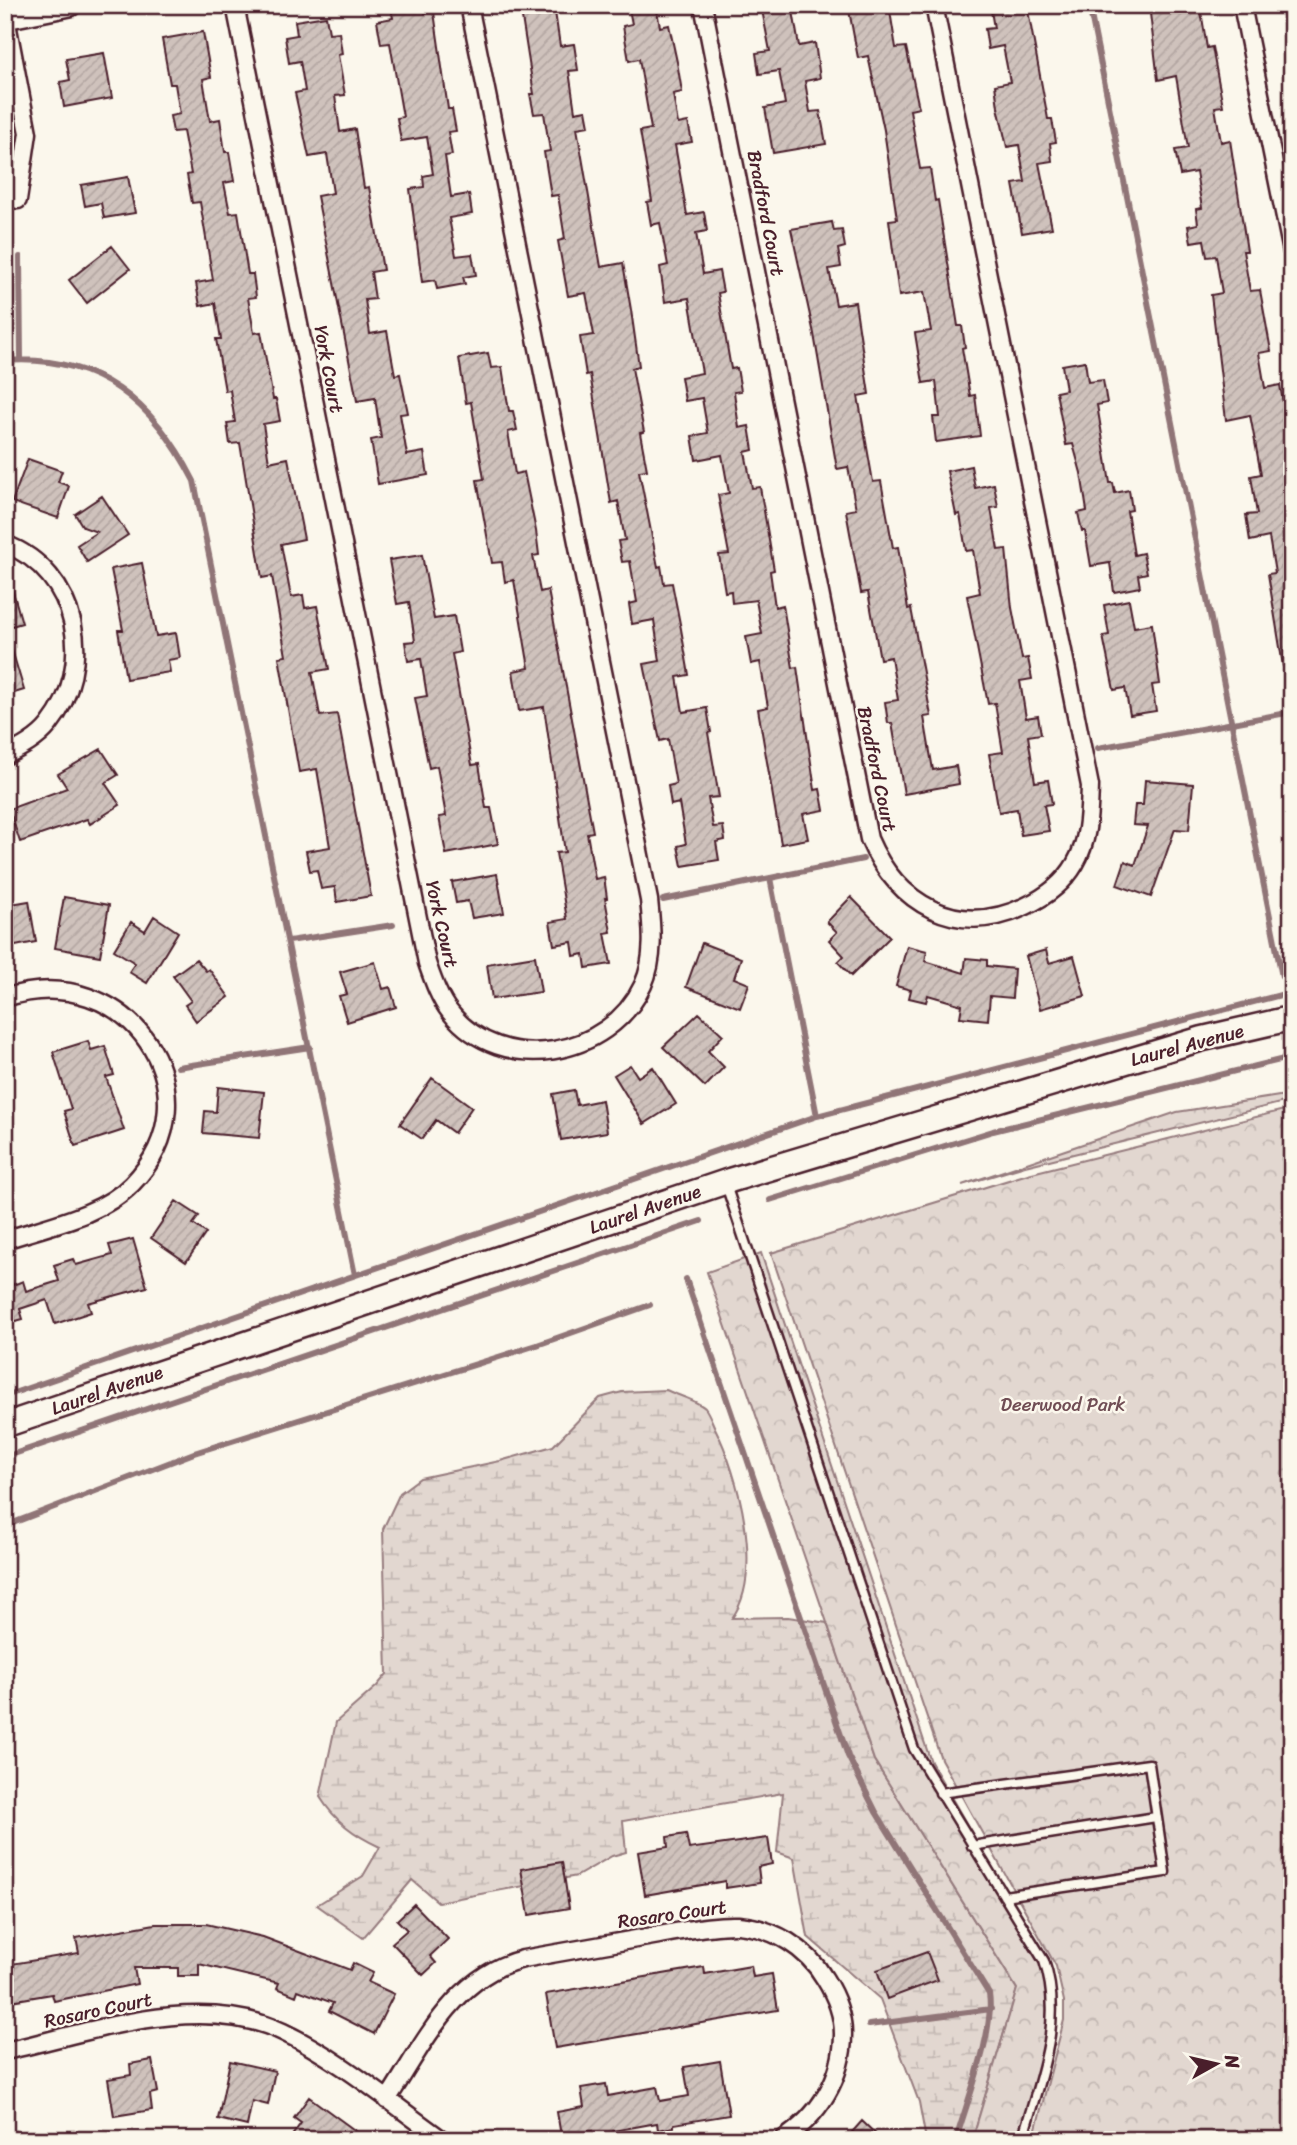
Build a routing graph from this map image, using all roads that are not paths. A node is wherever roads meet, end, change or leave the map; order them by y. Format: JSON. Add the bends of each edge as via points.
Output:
{"nodes":[{"id":1,"x":70,"y":5,"type":"edge"},
{"id":2,"x":235,"y":5,"type":"edge"},
{"id":3,"x":469,"y":5,"type":"edge"},
{"id":4,"x":703,"y":5,"type":"edge"},
{"id":5,"x":934,"y":5,"type":"edge"},
{"id":6,"x":1242,"y":5,"type":"edge"},
{"id":7,"x":6,"y":18,"type":"edge"},
{"id":8,"x":18,"y":200,"type":"dead end"},
{"id":9,"x":1292,"y":252,"type":"edge"},
{"id":10,"x":5,"y":544,"type":"edge"},
{"id":11,"x":5,"y":756,"type":"edge"},
{"id":12,"x":5,"y":998,"type":"edge"},
{"id":13,"x":1292,"y":1018,"type":"edge"},
{"id":14,"x":725,"y":1182,"type":"junction"},
{"id":15,"x":5,"y":1240,"type":"edge"},
{"id":16,"x":5,"y":1425,"type":"edge"},
{"id":17,"x":940,"y":1793,"type":"junction"},
{"id":18,"x":1156,"y":1817,"type":"junction"},
{"id":19,"x":972,"y":1846,"type":"junction"},
{"id":20,"x":1004,"y":1896,"type":"junction"},
{"id":21,"x":5,"y":2051,"type":"edge"},
{"id":22,"x":387,"y":2100,"type":"junction"},
{"id":23,"x":443,"y":2140,"type":"edge"},
{"id":24,"x":782,"y":2140,"type":"edge"},
{"id":25,"x":1022,"y":2140,"type":"edge"}],
"edges":[{"from":1,"to":7,"type":"street"},
{"from":2,"to":3,"type":"street","name":"York Court","via":[[427,963],[450,1012],[468,1028],[504,1047],[547,1051],[586,1042],[619,1021],[644,983],[652,929]]},
{"from":4,"to":5,"type":"street","name":"Bradford Court","via":[[870,839],[881,865],[898,887],[920,904],[940,913],[981,918],[1037,901],[1074,866],[1085,841],[1090,786]]},
{"from":6,"to":9,"type":"street"},
{"from":7,"to":8,"type":"street","via":[[28,133]]},
{"from":10,"to":11,"type":"street","via":[[27,555],[56,582],[76,632],[76,658],[64,705],[48,727]]},
{"from":12,"to":15,"type":"street","via":[[67,990],[119,1010],[140,1030],[156,1057],[166,1106],[160,1141],[132,1185],[94,1209]]},
{"from":13,"to":14,"type":"main road","name":"Laurel Avenue","via":[[1201,1039]]},
{"from":14,"to":16,"type":"main road","name":"Laurel Avenue"},
{"from":14,"to":17,"type":"lane","via":[[899,1711],[914,1749]]},
{"from":17,"to":18,"type":"lane","via":[[1149,1764]]},
{"from":17,"to":19,"type":"lane"},
{"from":18,"to":19,"type":"lane"},
{"from":18,"to":20,"type":"lane","via":[[1165,1872]]},
{"from":19,"to":20,"type":"lane"},
{"from":20,"to":25,"type":"lane","via":[[1044,1961],[1054,2000],[1051,2040]]},
{"from":21,"to":22,"type":"street","name":"Rosaro Court","via":[[170,2016],[223,2015],[282,2031]]},
{"from":22,"to":23,"type":"street","name":"Rosaro Court"},
{"from":22,"to":24,"type":"street","name":"Rosaro Court","via":[[460,1993],[498,1966],[737,1925],[783,1938],[803,1952],[819,1968],[839,2011],[843,2032],[835,2079],[807,2121]]}]}
